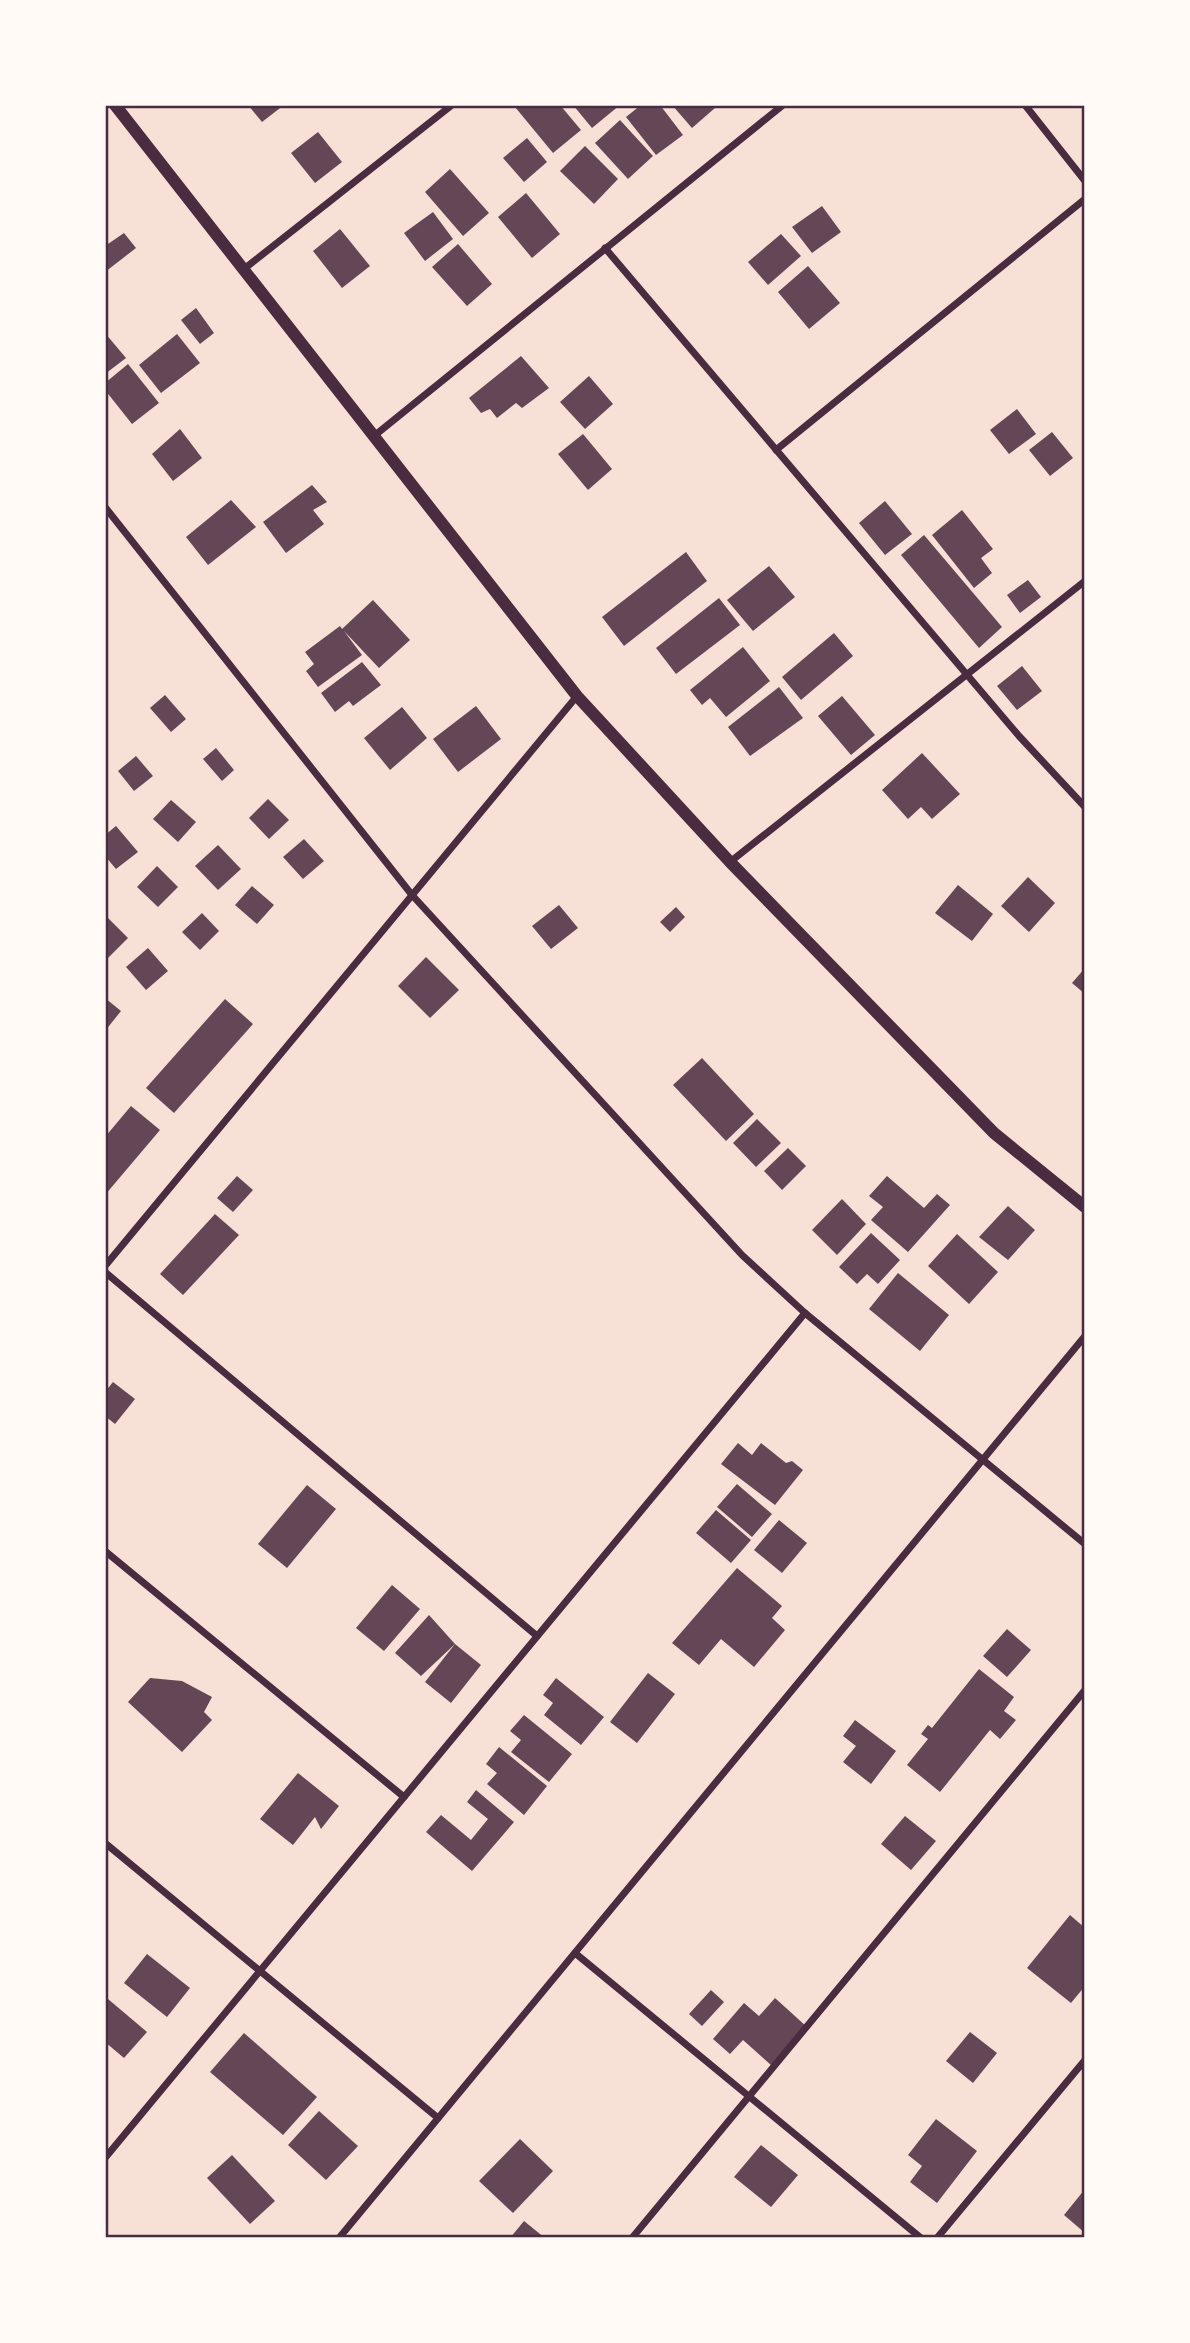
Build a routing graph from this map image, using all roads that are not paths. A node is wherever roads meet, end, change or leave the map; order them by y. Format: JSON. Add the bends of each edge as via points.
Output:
{"nodes":[{"id":1,"x":115,"y":105,"type":"edge"},
{"id":2,"x":452,"y":105,"type":"edge"},
{"id":3,"x":783,"y":105,"type":"edge"},
{"id":4,"x":1025,"y":105,"type":"edge"},
{"id":5,"x":1085,"y":181,"type":"edge"},
{"id":6,"x":1085,"y":199,"type":"edge"},
{"id":7,"x":605,"y":248,"type":"junction"},
{"id":8,"x":244,"y":269,"type":"junction"},
{"id":9,"x":374,"y":436,"type":"junction"},
{"id":10,"x":776,"y":450,"type":"junction"},
{"id":11,"x":105,"y":507,"type":"edge"},
{"id":12,"x":1085,"y":581,"type":"edge"},
{"id":13,"x":968,"y":675,"type":"junction"},
{"id":14,"x":577,"y":696,"type":"junction"},
{"id":15,"x":1085,"y":807,"type":"edge"},
{"id":16,"x":730,"y":862,"type":"junction"},
{"id":17,"x":412,"y":895,"type":"junction"},
{"id":18,"x":1085,"y":1207,"type":"edge"},
{"id":19,"x":105,"y":1266,"type":"edge"},
{"id":20,"x":105,"y":1272,"type":"edge"},
{"id":21,"x":804,"y":1313,"type":"junction"},
{"id":22,"x":1085,"y":1336,"type":"edge"},
{"id":23,"x":983,"y":1460,"type":"junction"},
{"id":24,"x":1085,"y":1545,"type":"edge"},
{"id":25,"x":105,"y":1551,"type":"edge"},
{"id":26,"x":537,"y":1636,"type":"junction"},
{"id":27,"x":1085,"y":1690,"type":"edge"},
{"id":28,"x":404,"y":1797,"type":"junction"},
{"id":29,"x":105,"y":1843,"type":"edge"},
{"id":30,"x":575,"y":1953,"type":"junction"},
{"id":31,"x":260,"y":1971,"type":"junction"},
{"id":32,"x":1085,"y":2060,"type":"edge"},
{"id":33,"x":749,"y":2096,"type":"junction"},
{"id":34,"x":438,"y":2118,"type":"junction"},
{"id":35,"x":105,"y":2158,"type":"edge"},
{"id":36,"x":339,"y":2238,"type":"edge"},
{"id":37,"x":632,"y":2238,"type":"edge"},
{"id":38,"x":921,"y":2238,"type":"edge"},
{"id":39,"x":937,"y":2238,"type":"edge"}],
"edges":[{"from":1,"to":8,"type":"street"},
{"from":2,"to":8,"type":"street"},
{"from":3,"to":7,"type":"street"},
{"from":4,"to":5,"type":"street"},
{"from":6,"to":10,"type":"street"},
{"from":7,"to":9,"type":"street"},
{"from":7,"to":10,"type":"street"},
{"from":8,"to":9,"type":"street"},
{"from":9,"to":14,"type":"street"},
{"from":10,"to":13,"type":"street"},
{"from":11,"to":17,"type":"street"},
{"from":12,"to":13,"type":"street"},
{"from":13,"to":15,"type":"street"},
{"from":13,"to":16,"type":"street"},
{"from":14,"to":16,"type":"street"},
{"from":14,"to":17,"type":"street"},
{"from":16,"to":18,"type":"street","via":[[994,1133]]},
{"from":17,"to":19,"type":"street"},
{"from":17,"to":21,"type":"street","via":[[742,1255]]},
{"from":20,"to":26,"type":"street"},
{"from":21,"to":23,"type":"street"},
{"from":21,"to":26,"type":"street"},
{"from":22,"to":23,"type":"street"},
{"from":23,"to":24,"type":"street"},
{"from":23,"to":30,"type":"street"},
{"from":25,"to":28,"type":"street"},
{"from":26,"to":28,"type":"street"},
{"from":27,"to":33,"type":"street"},
{"from":28,"to":31,"type":"street"},
{"from":29,"to":31,"type":"street"},
{"from":30,"to":33,"type":"street"},
{"from":30,"to":34,"type":"street"},
{"from":31,"to":34,"type":"street"},
{"from":31,"to":35,"type":"street"},
{"from":32,"to":39,"type":"street"},
{"from":33,"to":37,"type":"street"},
{"from":33,"to":38,"type":"street"},
{"from":34,"to":36,"type":"street"}]}
